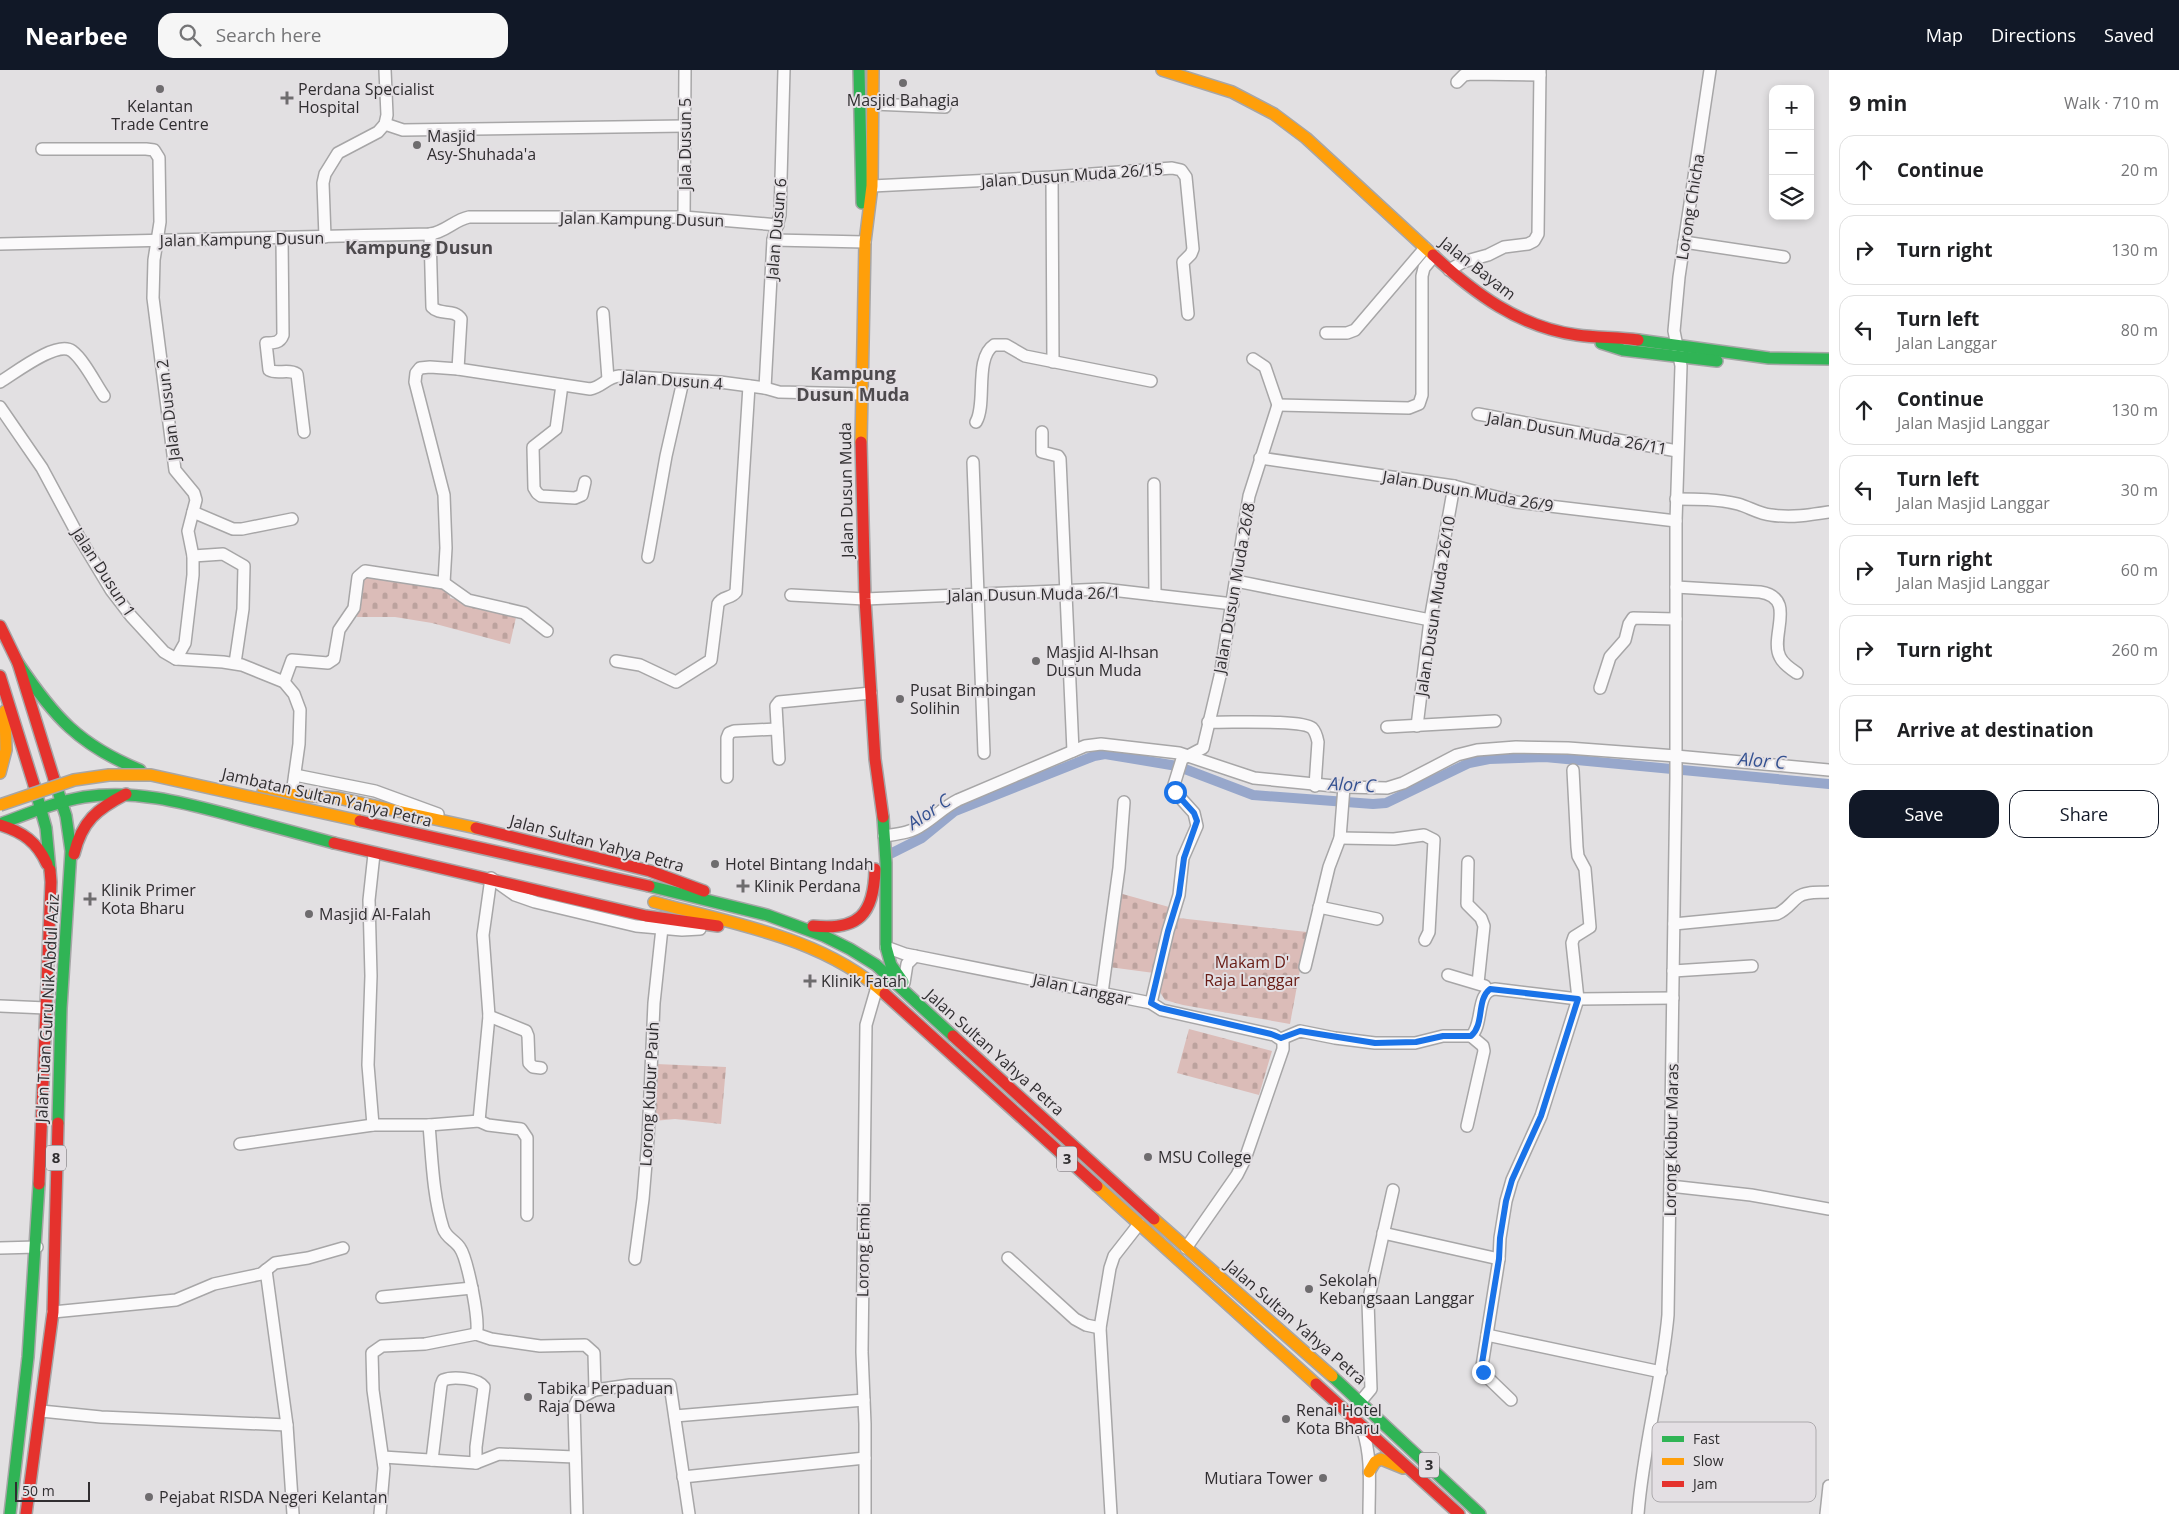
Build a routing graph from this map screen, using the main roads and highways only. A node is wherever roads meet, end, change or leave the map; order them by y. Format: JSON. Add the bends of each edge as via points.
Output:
{"nodes":[{"id":1,"x":850,"y":70,"type":"edge"},
{"id":2,"x":859,"y":70,"type":"edge"},
{"id":3,"x":875,"y":70,"type":"edge"},
{"id":4,"x":1162,"y":70,"type":"edge"},
{"id":5,"x":1196,"y":75,"type":"edge"},
{"id":6,"x":859,"y":94,"type":"junction"},
{"id":7,"x":865,"y":242,"type":"junction"},
{"id":8,"x":1576,"y":335,"type":"junction"},
{"id":9,"x":1769,"y":358,"type":"junction"},
{"id":10,"x":1829,"y":359,"type":"edge"},
{"id":11,"x":0,"y":626,"type":"edge"},
{"id":12,"x":18,"y":663,"type":"junction"},
{"id":13,"x":2,"y":682,"type":"edge"},
{"id":14,"x":875,"y":759,"type":"junction"},
{"id":15,"x":140,"y":770,"type":"junction"},
{"id":16,"x":0,"y":773,"type":"edge"},
{"id":17,"x":54,"y":779,"type":"junction"},
{"id":18,"x":34,"y":785,"type":"junction"},
{"id":19,"x":126,"y":794,"type":"junction"},
{"id":20,"x":313,"y":796,"type":"junction"},
{"id":21,"x":0,"y":798,"type":"edge"},
{"id":22,"x":61,"y":802,"type":"junction"},
{"id":23,"x":0,"y":805,"type":"edge"},
{"id":24,"x":41,"y":809,"type":"junction"},
{"id":25,"x":0,"y":820,"type":"edge"},
{"id":26,"x":0,"y":825,"type":"edge"},
{"id":27,"x":314,"y":826,"type":"dead end"},
{"id":28,"x":323,"y":840,"type":"junction"},
{"id":29,"x":71,"y":867,"type":"junction"},
{"id":30,"x":51,"y":882,"type":"junction"},
{"id":31,"x":644,"y":900,"type":"dead end"},
{"id":32,"x":775,"y":918,"type":"junction"},
{"id":33,"x":789,"y":922,"type":"junction"},
{"id":34,"x":748,"y":928,"type":"junction"},
{"id":35,"x":921,"y":1006,"type":"junction"},
{"id":36,"x":53,"y":1312,"type":"junction"},
{"id":37,"x":31,"y":1337,"type":"junction"},
{"id":38,"x":1410,"y":1471,"type":"junction"},
{"id":39,"x":1369,"y":1472,"type":"road end"},
{"id":40,"x":10,"y":1514,"type":"edge"},
{"id":41,"x":26,"y":1514,"type":"edge"},
{"id":42,"x":1459,"y":1514,"type":"edge"},
{"id":43,"x":1480,"y":1514,"type":"edge"}],
"edges":[{"from":1,"to":6,"type":"main road"},
{"from":2,"to":6,"type":"main road"},
{"from":3,"to":7,"type":"main road","name":"Jalan Dusun Muda","via":[[872,186]]},
{"from":4,"to":5,"type":"main road","name":"Jalan Bayam"},
{"from":5,"to":8,"type":"main road","name":"Jalan Bayam","via":[[1254,102],[1306,138],[1483,298],[1514,316]]},
{"from":6,"to":7,"type":"main road"},
{"from":7,"to":14,"type":"main road","name":"Jalan Dusun Muda","via":[[861,444],[865,599]]},
{"from":8,"to":9,"type":"main road","name":"Jalan Bayam"},
{"from":8,"to":9,"type":"main road","via":[[1622,350],[1679,357],[1729,362]]},
{"from":9,"to":10,"type":"main road","name":"Jalan Bayam"},
{"from":11,"to":12,"type":"main road"},
{"from":12,"to":15,"type":"main road","via":[[49,708],[69,730],[116,762]]},
{"from":12,"to":17,"type":"main road","name":"Jalan Tuan Guru Nik Abdul Aziz"},
{"from":13,"to":16,"type":"main road","via":[[6,750]]},
{"from":13,"to":18,"type":"main road","name":"Jalan Tuan Guru Nik Abdul Aziz"},
{"from":14,"to":33,"type":"main road","name":"Jalan Dusun Muda","via":[[872,798],[875,873],[871,903],[856,922],[846,927],[833,929]]},
{"from":14,"to":35,"type":"main road","name":"Jalan Dusun Muda","via":[[882,798],[886,947],[891,965]]},
{"from":15,"to":17,"type":"main road","name":"Jalan Sultan Yahya Petra","number":"3","via":[[80,772]]},
{"from":15,"to":20,"type":"main road","name":"Jalan Sultan Yahya Petra","number":"3","via":[[236,788]]},
{"from":17,"to":18,"type":"main road","number":"3"},
{"from":17,"to":22,"type":"main road","name":"Jalan Tuan Guru Nik Abdul Aziz"},
{"from":18,"to":21,"type":"main road","number":"3"},
{"from":18,"to":24,"type":"main road","name":"Jalan Tuan Guru Nik Abdul Aziz"},
{"from":19,"to":22,"type":"main road","name":"Jalan Sultan Yahya Petra","number":"3"},
{"from":19,"to":28,"type":"main road","name":"Jalan Sultan Yahya Petra","number":"3","via":[[190,804]]},
{"from":19,"to":29,"type":"main road","via":[[106,804],[86,822],[79,835]]},
{"from":20,"to":28,"type":"main road","via":[[286,803],[283,816]]},
{"from":20,"to":32,"type":"main road","name":"Jalan Sultan Yahya Petra","number":"3","via":[[338,798],[596,856],[650,871]]},
{"from":22,"to":24,"type":"main road","number":"3"},
{"from":22,"to":29,"type":"main road","name":"Jalan Tuan Guru Nik Abdul Aziz","number":"8","via":[[69,835]]},
{"from":23,"to":32,"type":"main road","name":"Jambatan Sultan Yahya Petra","bridge":true,"via":[[81,777],[151,775],[649,886]]},
{"from":24,"to":26,"type":"main road","number":"3"},
{"from":24,"to":30,"type":"main road","name":"Jalan Tuan Guru Nik Abdul Aziz","number":"8"},
{"from":25,"to":27,"type":"main road","name":"Jambatan Sultan Yahya Petra","via":[[63,795],[83,790],[120,788],[160,791]]},
{"from":26,"to":30,"type":"main road","via":[[20,831],[38,845]]},
{"from":28,"to":34,"type":"main road","name":"Jalan Sultan Yahya Petra","number":"3","via":[[646,916]]},
{"from":29,"to":36,"type":"main road","name":"Jalan Tuan Guru Nik Abdul Aziz","number":"8","via":[[61,1008]]},
{"from":30,"to":37,"type":"main road","name":"Jalan Tuan Guru Nik Abdul Aziz","number":"8"},
{"from":31,"to":34,"type":"main road"},
{"from":32,"to":33,"type":"main road","name":"Jalan Sultan Yahya Petra","number":"3"},
{"from":33,"to":35,"type":"main road","name":"Jalan Sultan Yahya Petra","number":"3","via":[[838,942],[864,957]]},
{"from":34,"to":38,"type":"main road","name":"Jalan Sultan Yahya Petra","number":"3","via":[[827,954],[877,986]]},
{"from":35,"to":43,"type":"main road","name":"Jalan Sultan Yahya Petra","number":"3","via":[[1186,1248],[1378,1416]]},
{"from":36,"to":37,"type":"main road","via":[[41,1316]]},
{"from":36,"to":41,"type":"main road","name":"Jalan Tuan Guru Nik Abdul Aziz","number":"8"},
{"from":37,"to":40,"type":"main road","name":"Jalan Tuan Guru Nik Abdul Aziz","number":"8"},
{"from":38,"to":39,"type":"main road","via":[[1380,1459]]},
{"from":38,"to":42,"type":"main road","name":"Jalan Sultan Yahya Petra","number":"3"}]}
